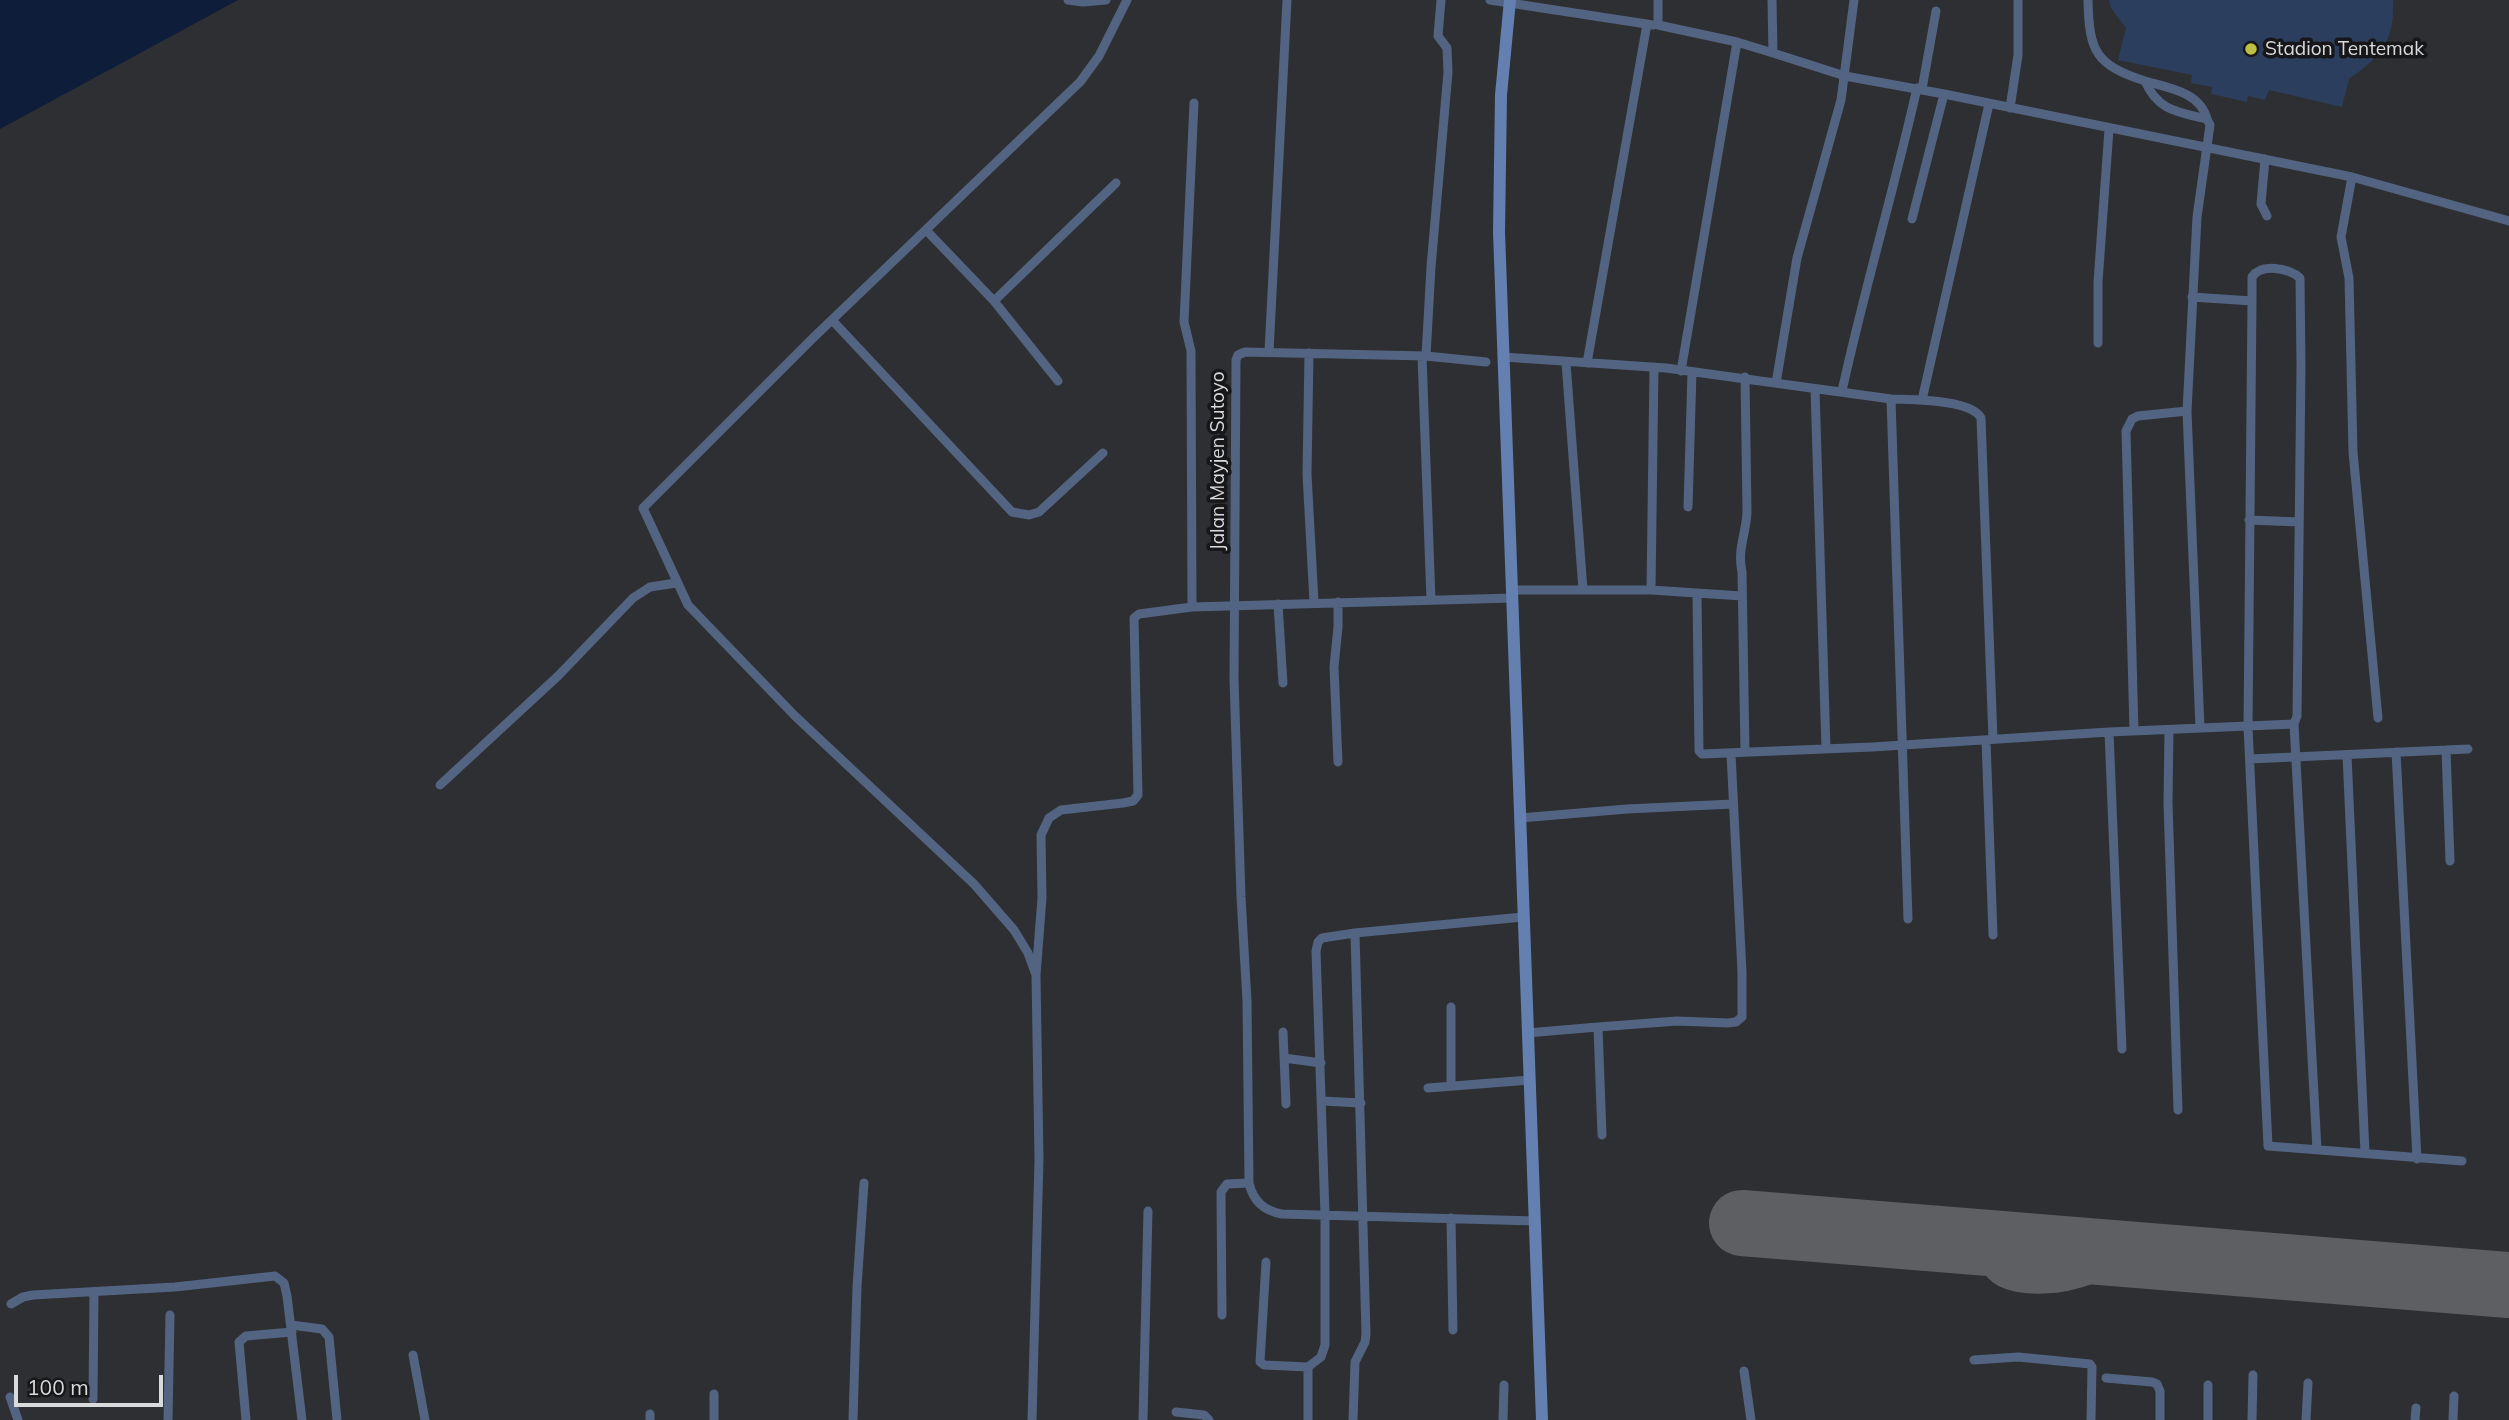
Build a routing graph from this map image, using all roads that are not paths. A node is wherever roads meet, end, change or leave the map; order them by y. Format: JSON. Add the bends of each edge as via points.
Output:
{"nodes":[{"id":1,"x":1068,"y":0,"type":"edge"},
{"id":2,"x":1106,"y":0,"type":"edge"},
{"id":3,"x":1126,"y":0,"type":"edge"},
{"id":4,"x":1287,"y":0,"type":"edge"},
{"id":5,"x":1441,"y":0,"type":"edge"},
{"id":6,"x":1490,"y":0,"type":"edge"},
{"id":7,"x":1658,"y":0,"type":"edge"},
{"id":8,"x":1772,"y":0,"type":"edge"},
{"id":9,"x":1854,"y":0,"type":"edge"},
{"id":10,"x":2018,"y":0,"type":"edge"},
{"id":11,"x":2088,"y":0,"type":"edge"},
{"id":12,"x":1510,"y":2,"type":"edge"},
{"id":13,"x":1936,"y":11,"type":"dead end"},
{"id":14,"x":1647,"y":24,"type":"junction"},
{"id":15,"x":1658,"y":26,"type":"junction"},
{"id":16,"x":1737,"y":42,"type":"junction"},
{"id":17,"x":1773,"y":53,"type":"junction"},
{"id":18,"x":1845,"y":76,"type":"junction"},
{"id":19,"x":2145,"y":81,"type":"junction"},
{"id":20,"x":1919,"y":89,"type":"junction"},
{"id":21,"x":1944,"y":94,"type":"junction"},
{"id":22,"x":1194,"y":103,"type":"dead end"},
{"id":23,"x":1989,"y":104,"type":"junction"},
{"id":24,"x":2010,"y":108,"type":"junction"},
{"id":25,"x":2207,"y":119,"type":"junction"},
{"id":26,"x":2109,"y":129,"type":"junction"},
{"id":27,"x":2205,"y":148,"type":"junction"},
{"id":28,"x":2265,"y":159,"type":"junction"},
{"id":29,"x":2352,"y":177,"type":"junction"},
{"id":30,"x":1116,"y":183,"type":"dead end"},
{"id":31,"x":2267,"y":216,"type":"dead end"},
{"id":32,"x":1912,"y":219,"type":"dead end"},
{"id":33,"x":2509,"y":221,"type":"edge"},
{"id":34,"x":926,"y":230,"type":"junction"},
{"id":35,"x":2192,"y":297,"type":"junction"},
{"id":36,"x":994,"y":301,"type":"junction"},
{"id":37,"x":2252,"y":301,"type":"junction"},
{"id":38,"x":832,"y":320,"type":"junction"},
{"id":39,"x":2098,"y":343,"type":"dead end"},
{"id":40,"x":1269,"y":352,"type":"junction"},
{"id":41,"x":1309,"y":353,"type":"junction"},
{"id":42,"x":1424,"y":356,"type":"junction"},
{"id":43,"x":1503,"y":360,"type":"junction"},
{"id":44,"x":1566,"y":363,"type":"junction"},
{"id":45,"x":1587,"y":363,"type":"junction"},
{"id":46,"x":1654,"y":367,"type":"junction"},
{"id":47,"x":1681,"y":370,"type":"junction"},
{"id":48,"x":1692,"y":372,"type":"junction"},
{"id":49,"x":1745,"y":377,"type":"junction"},
{"id":50,"x":1059,"y":381,"type":"dead end"},
{"id":51,"x":1776,"y":383,"type":"junction"},
{"id":52,"x":1815,"y":389,"type":"junction"},
{"id":53,"x":1842,"y":391,"type":"junction"},
{"id":54,"x":1891,"y":399,"type":"junction"},
{"id":55,"x":1922,"y":401,"type":"junction"},
{"id":56,"x":2186,"y":411,"type":"junction"},
{"id":57,"x":1103,"y":453,"type":"dead end"},
{"id":58,"x":1688,"y":507,"type":"dead end"},
{"id":59,"x":2249,"y":520,"type":"junction"},
{"id":60,"x":2299,"y":522,"type":"junction"},
{"id":61,"x":676,"y":583,"type":"junction"},
{"id":62,"x":1583,"y":590,"type":"junction"},
{"id":63,"x":1651,"y":590,"type":"junction"},
{"id":64,"x":1512,"y":594,"type":"junction"},
{"id":65,"x":1697,"y":594,"type":"junction"},
{"id":66,"x":1742,"y":596,"type":"junction"},
{"id":67,"x":1431,"y":600,"type":"junction"},
{"id":68,"x":1314,"y":602,"type":"junction"},
{"id":69,"x":1338,"y":602,"type":"junction"},
{"id":70,"x":1278,"y":604,"type":"junction"},
{"id":71,"x":1235,"y":606,"type":"junction"},
{"id":72,"x":1192,"y":607,"type":"junction"},
{"id":73,"x":1283,"y":683,"type":"dead end"},
{"id":74,"x":2378,"y":719,"type":"dead end"},
{"id":75,"x":2294,"y":724,"type":"junction"},
{"id":76,"x":2248,"y":727,"type":"junction"},
{"id":77,"x":2200,"y":728,"type":"junction"},
{"id":78,"x":2134,"y":731,"type":"junction"},
{"id":79,"x":2109,"y":732,"type":"junction"},
{"id":80,"x":2169,"y":738,"type":"junction"},
{"id":81,"x":1903,"y":745,"type":"junction"},
{"id":82,"x":1988,"y":746,"type":"junction"},
{"id":83,"x":1826,"y":749,"type":"junction"},
{"id":84,"x":2468,"y":749,"type":"dead end"},
{"id":85,"x":2446,"y":750,"type":"junction"},
{"id":86,"x":1745,"y":752,"type":"junction"},
{"id":87,"x":2396,"y":752,"type":"junction"},
{"id":88,"x":2347,"y":755,"type":"junction"},
{"id":89,"x":2297,"y":757,"type":"junction"},
{"id":90,"x":2250,"y":759,"type":"junction"},
{"id":91,"x":1731,"y":760,"type":"junction"},
{"id":92,"x":1338,"y":762,"type":"dead end"},
{"id":93,"x":440,"y":785,"type":"dead end"},
{"id":94,"x":1733,"y":804,"type":"junction"},
{"id":95,"x":1520,"y":818,"type":"junction"},
{"id":96,"x":2450,"y":861,"type":"dead end"},
{"id":97,"x":1523,"y":917,"type":"junction"},
{"id":98,"x":1908,"y":919,"type":"dead end"},
{"id":99,"x":1355,"y":933,"type":"junction"},
{"id":100,"x":1993,"y":935,"type":"dead end"},
{"id":101,"x":1036,"y":975,"type":"junction"},
{"id":102,"x":1451,"y":1007,"type":"dead end"},
{"id":103,"x":1598,"y":1027,"type":"junction"},
{"id":104,"x":1283,"y":1032,"type":"dead end"},
{"id":105,"x":1527,"y":1033,"type":"junction"},
{"id":106,"x":2122,"y":1049,"type":"dead end"},
{"id":107,"x":1284,"y":1058,"type":"junction"},
{"id":108,"x":1321,"y":1063,"type":"junction"},
{"id":109,"x":1530,"y":1080,"type":"junction"},
{"id":110,"x":1451,"y":1086,"type":"junction"},
{"id":111,"x":1428,"y":1088,"type":"dead end"},
{"id":112,"x":1322,"y":1101,"type":"junction"},
{"id":113,"x":1361,"y":1103,"type":"junction"},
{"id":114,"x":1286,"y":1104,"type":"dead end"},
{"id":115,"x":2178,"y":1110,"type":"dead end"},
{"id":116,"x":1602,"y":1135,"type":"dead end"},
{"id":117,"x":2317,"y":1150,"type":"junction"},
{"id":118,"x":2365,"y":1153,"type":"junction"},
{"id":119,"x":2417,"y":1158,"type":"junction"},
{"id":120,"x":2462,"y":1161,"type":"dead end"},
{"id":121,"x":864,"y":1183,"type":"dead end"},
{"id":122,"x":1249,"y":1183,"type":"junction"},
{"id":123,"x":1148,"y":1211,"type":"dead end"},
{"id":124,"x":1325,"y":1214,"type":"junction"},
{"id":125,"x":1364,"y":1215,"type":"junction"},
{"id":126,"x":1451,"y":1218,"type":"junction"},
{"id":127,"x":1535,"y":1221,"type":"junction"},
{"id":128,"x":1266,"y":1262,"type":"dead end"},
{"id":129,"x":94,"y":1292,"type":"junction"},
{"id":130,"x":11,"y":1304,"type":"dead end"},
{"id":131,"x":170,"y":1315,"type":"dead end"},
{"id":132,"x":1222,"y":1315,"type":"dead end"},
{"id":133,"x":292,"y":1329,"type":"junction"},
{"id":134,"x":1453,"y":1330,"type":"dead end"},
{"id":135,"x":413,"y":1355,"type":"dead end"},
{"id":136,"x":1975,"y":1360,"type":"dead end"},
{"id":137,"x":1308,"y":1367,"type":"junction"},
{"id":138,"x":1744,"y":1371,"type":"dead end"},
{"id":139,"x":2253,"y":1375,"type":"dead end"},
{"id":140,"x":2106,"y":1378,"type":"dead end"},
{"id":141,"x":2308,"y":1383,"type":"dead end"},
{"id":142,"x":1504,"y":1385,"type":"dead end"},
{"id":143,"x":2208,"y":1385,"type":"dead end"},
{"id":144,"x":714,"y":1394,"type":"dead end"},
{"id":145,"x":2454,"y":1396,"type":"dead end"},
{"id":146,"x":10,"y":1397,"type":"dead end"},
{"id":147,"x":93,"y":1399,"type":"dead end"},
{"id":148,"x":2416,"y":1408,"type":"dead end"},
{"id":149,"x":1177,"y":1412,"type":"dead end"},
{"id":150,"x":18,"y":1420,"type":"edge"},
{"id":151,"x":168,"y":1420,"type":"edge"},
{"id":152,"x":246,"y":1420,"type":"edge"},
{"id":153,"x":302,"y":1420,"type":"edge"},
{"id":154,"x":337,"y":1420,"type":"edge"},
{"id":155,"x":425,"y":1420,"type":"edge"},
{"id":156,"x":714,"y":1420,"type":"edge"},
{"id":157,"x":853,"y":1420,"type":"edge"},
{"id":158,"x":1032,"y":1420,"type":"edge"},
{"id":159,"x":1143,"y":1420,"type":"edge"},
{"id":160,"x":1209,"y":1420,"type":"edge"},
{"id":161,"x":1308,"y":1420,"type":"edge"},
{"id":162,"x":1353,"y":1420,"type":"edge"},
{"id":163,"x":1503,"y":1420,"type":"edge"},
{"id":164,"x":1542,"y":1420,"type":"edge"},
{"id":165,"x":1751,"y":1420,"type":"edge"},
{"id":166,"x":2091,"y":1420,"type":"edge"},
{"id":167,"x":2160,"y":1420,"type":"edge"},
{"id":168,"x":2208,"y":1420,"type":"edge"},
{"id":169,"x":2252,"y":1420,"type":"edge"},
{"id":170,"x":2306,"y":1420,"type":"edge"},
{"id":171,"x":2416,"y":1420,"type":"edge"},
{"id":172,"x":2453,"y":1420,"type":"edge"}],
"edges":[{"from":1,"to":2,"type":"street"},
{"from":3,"to":34,"type":"street","via":[[1088,72]]},
{"from":4,"to":40,"type":"street"},
{"from":5,"to":42,"type":"street","via":[[1438,36],[1447,48],[1448,72]]},
{"from":6,"to":12,"type":"street"},
{"from":7,"to":15,"type":"street"},
{"from":8,"to":17,"type":"street"},
{"from":9,"to":18,"type":"street"},
{"from":10,"to":24,"type":"street","via":[[2018,55]]},
{"from":11,"to":19,"type":"street","via":[[2088,18],[2101,59],[2118,72]]},
{"from":12,"to":14,"type":"street"},
{"from":12,"to":43,"type":"street","via":[[1499,181]]},
{"from":13,"to":20,"type":"street"},
{"from":14,"to":15,"type":"street"},
{"from":14,"to":45,"type":"street"},
{"from":15,"to":16,"type":"street"},
{"from":16,"to":17,"type":"street"},
{"from":16,"to":47,"type":"street"},
{"from":17,"to":18,"type":"street"},
{"from":18,"to":20,"type":"street"},
{"from":18,"to":51,"type":"street","via":[[1797,258]]},
{"from":19,"to":25,"type":"street","via":[[2192,97]]},
{"from":19,"to":25,"type":"street","via":[[2164,107]]},
{"from":20,"to":21,"type":"street"},
{"from":20,"to":53,"type":"street"},
{"from":21,"to":23,"type":"street"},
{"from":21,"to":32,"type":"street"},
{"from":22,"to":72,"type":"street","via":[[1184,321],[1191,351]]},
{"from":23,"to":24,"type":"street"},
{"from":23,"to":55,"type":"street"},
{"from":24,"to":26,"type":"street"},
{"from":25,"to":27,"type":"street"},
{"from":26,"to":27,"type":"street"},
{"from":26,"to":39,"type":"street"},
{"from":27,"to":28,"type":"street"},
{"from":27,"to":35,"type":"street"},
{"from":28,"to":29,"type":"street"},
{"from":28,"to":31,"type":"street","via":[[2261,204]]},
{"from":29,"to":33,"type":"street"},
{"from":29,"to":74,"type":"street","via":[[2342,237],[2349,278],[2353,452]]},
{"from":30,"to":36,"type":"street"},
{"from":34,"to":36,"type":"street"},
{"from":34,"to":38,"type":"street"},
{"from":35,"to":37,"type":"street"},
{"from":35,"to":56,"type":"street"},
{"from":36,"to":50,"type":"street"},
{"from":37,"to":59,"type":"street"},
{"from":37,"to":60,"type":"street","via":[[2252,277],[2258,270],[2290,272],[2300,278]]},
{"from":38,"to":57,"type":"street","via":[[1012,512],[1039,512]]},
{"from":38,"to":61,"type":"street","via":[[643,508]]},
{"from":40,"to":41,"type":"street","name":"Jalan Mayjen Sutoyo"},
{"from":40,"to":71,"type":"street","name":"Jalan Mayjen Sutoyo","via":[[1245,352],[1236,360]]},
{"from":41,"to":42,"type":"street","name":"Jalan Mayjen Sutoyo"},
{"from":41,"to":68,"type":"street","via":[[1307,474]]},
{"from":42,"to":43,"type":"street","name":"Jalan Mayjen Sutoyo"},
{"from":42,"to":67,"type":"street"},
{"from":43,"to":44,"type":"street","name":"Jalan Mayjen Sutoyo"},
{"from":43,"to":64,"type":"street"},
{"from":44,"to":45,"type":"street","name":"Jalan Mayjen Sutoyo"},
{"from":44,"to":62,"type":"street"},
{"from":45,"to":46,"type":"street","name":"Jalan Mayjen Sutoyo"},
{"from":46,"to":47,"type":"street","name":"Jalan Mayjen Sutoyo"},
{"from":46,"to":63,"type":"street"},
{"from":47,"to":48,"type":"street","name":"Jalan Mayjen Sutoyo"},
{"from":48,"to":49,"type":"street","name":"Jalan Mayjen Sutoyo"},
{"from":48,"to":58,"type":"street"},
{"from":49,"to":51,"type":"street","name":"Jalan Mayjen Sutoyo"},
{"from":49,"to":66,"type":"street","via":[[1747,513],[1739,551]]},
{"from":51,"to":52,"type":"street","name":"Jalan Mayjen Sutoyo"},
{"from":52,"to":53,"type":"street","name":"Jalan Mayjen Sutoyo"},
{"from":52,"to":83,"type":"street"},
{"from":53,"to":54,"type":"street","name":"Jalan Mayjen Sutoyo"},
{"from":54,"to":55,"type":"street","name":"Jalan Mayjen Sutoyo"},
{"from":54,"to":81,"type":"street"},
{"from":55,"to":82,"type":"street","name":"Jalan Mayjen Sutoyo","via":[[1962,406],[1975,410],[1981,418]]},
{"from":56,"to":77,"type":"street"},
{"from":56,"to":78,"type":"street","via":[[2138,416],[2126,431]]},
{"from":59,"to":60,"type":"street"},
{"from":59,"to":76,"type":"street"},
{"from":60,"to":75,"type":"street"},
{"from":61,"to":93,"type":"street","via":[[650,587],[633,598],[558,676]]},
{"from":61,"to":101,"type":"street","via":[[700,620],[995,906],[1028,953]]},
{"from":62,"to":63,"type":"street"},
{"from":62,"to":64,"type":"street"},
{"from":63,"to":65,"type":"street"},
{"from":64,"to":67,"type":"street"},
{"from":64,"to":95,"type":"street"},
{"from":65,"to":66,"type":"street"},
{"from":65,"to":91,"type":"street","via":[[1699,751]]},
{"from":66,"to":86,"type":"street"},
{"from":67,"to":69,"type":"street"},
{"from":68,"to":69,"type":"street"},
{"from":68,"to":70,"type":"street"},
{"from":69,"to":92,"type":"street","via":[[1334,667]]},
{"from":70,"to":71,"type":"street"},
{"from":70,"to":73,"type":"street"},
{"from":71,"to":72,"type":"street"},
{"from":71,"to":122,"type":"street","name":"Jalan Mayjen Sutoyo"},
{"from":72,"to":101,"type":"street","via":[[1135,618],[1136,798],[1061,810],[1044,826]]},
{"from":75,"to":76,"type":"street"},
{"from":75,"to":89,"type":"street"},
{"from":76,"to":77,"type":"street"},
{"from":76,"to":90,"type":"street"},
{"from":77,"to":80,"type":"street"},
{"from":78,"to":79,"type":"street"},
{"from":78,"to":80,"type":"street"},
{"from":79,"to":82,"type":"street"},
{"from":79,"to":106,"type":"street"},
{"from":80,"to":115,"type":"street"},
{"from":81,"to":82,"type":"street"},
{"from":81,"to":83,"type":"street"},
{"from":81,"to":98,"type":"street"},
{"from":82,"to":100,"type":"street"},
{"from":83,"to":86,"type":"street"},
{"from":84,"to":85,"type":"street"},
{"from":85,"to":87,"type":"street"},
{"from":85,"to":96,"type":"street"},
{"from":86,"to":91,"type":"street"},
{"from":87,"to":88,"type":"street"},
{"from":87,"to":119,"type":"street"},
{"from":88,"to":89,"type":"street"},
{"from":88,"to":118,"type":"street"},
{"from":89,"to":90,"type":"street"},
{"from":89,"to":117,"type":"street"},
{"from":90,"to":117,"type":"street","via":[[2268,1146]]},
{"from":91,"to":94,"type":"street"},
{"from":94,"to":95,"type":"street"},
{"from":94,"to":103,"type":"street","via":[[1742,1017],[1728,1023],[1677,1021]]},
{"from":95,"to":97,"type":"street"},
{"from":97,"to":99,"type":"street"},
{"from":97,"to":105,"type":"street"},
{"from":99,"to":108,"type":"street","via":[[1322,939],[1316,947]]},
{"from":99,"to":113,"type":"street"},
{"from":101,"to":158,"type":"street","via":[[1039,1159]]},
{"from":102,"to":110,"type":"street"},
{"from":103,"to":105,"type":"street"},
{"from":103,"to":116,"type":"street"},
{"from":104,"to":107,"type":"street"},
{"from":105,"to":109,"type":"street"},
{"from":107,"to":108,"type":"street"},
{"from":107,"to":114,"type":"street"},
{"from":108,"to":112,"type":"street"},
{"from":109,"to":110,"type":"street"},
{"from":109,"to":127,"type":"street"},
{"from":110,"to":111,"type":"street"},
{"from":112,"to":113,"type":"street"},
{"from":112,"to":124,"type":"street"},
{"from":113,"to":125,"type":"street"},
{"from":117,"to":118,"type":"street"},
{"from":118,"to":119,"type":"street"},
{"from":119,"to":120,"type":"street"},
{"from":121,"to":157,"type":"street"},
{"from":122,"to":124,"type":"street","via":[[1255,1198],[1271,1213]]},
{"from":122,"to":132,"type":"street","via":[[1227,1184],[1221,1192]]},
{"from":123,"to":159,"type":"street"},
{"from":124,"to":125,"type":"street"},
{"from":124,"to":137,"type":"street","via":[[1325,1345],[1321,1357]]},
{"from":125,"to":126,"type":"street"},
{"from":125,"to":162,"type":"street","via":[[1366,1334],[1355,1363]]},
{"from":126,"to":127,"type":"street"},
{"from":126,"to":134,"type":"street"},
{"from":127,"to":164,"type":"street"},
{"from":128,"to":137,"type":"street","via":[[1260,1362]]},
{"from":129,"to":130,"type":"street","via":[[33,1295]]},
{"from":129,"to":133,"type":"street","via":[[275,1276],[284,1283]]},
{"from":129,"to":147,"type":"street"},
{"from":131,"to":151,"type":"street"},
{"from":133,"to":152,"type":"street","via":[[246,1336],[239,1342]]},
{"from":133,"to":153,"type":"street"},
{"from":133,"to":154,"type":"street","via":[[322,1329],[329,1336]]},
{"from":135,"to":155,"type":"street"},
{"from":136,"to":166,"type":"street","via":[[1999,1356],[2090,1364]]},
{"from":137,"to":161,"type":"street"},
{"from":138,"to":165,"type":"street"},
{"from":139,"to":169,"type":"street"},
{"from":140,"to":167,"type":"street","via":[[2157,1384]]},
{"from":141,"to":170,"type":"street"},
{"from":142,"to":163,"type":"street"},
{"from":143,"to":168,"type":"street"},
{"from":144,"to":156,"type":"street"},
{"from":145,"to":172,"type":"street"},
{"from":146,"to":150,"type":"street"},
{"from":148,"to":171,"type":"street"},
{"from":149,"to":160,"type":"street","via":[[1204,1415]]}]}
